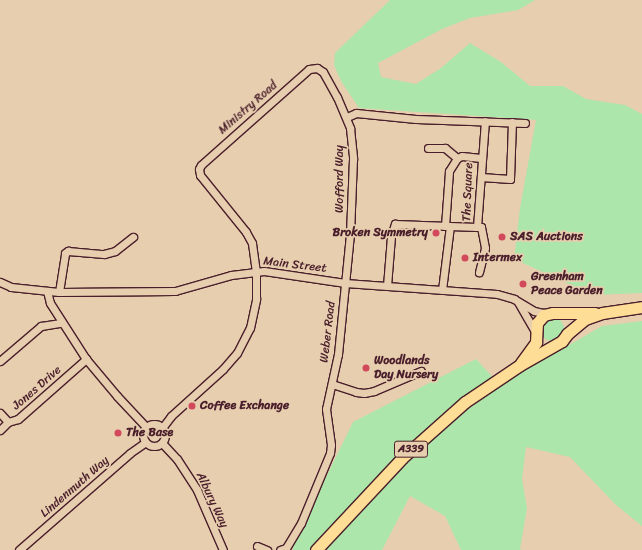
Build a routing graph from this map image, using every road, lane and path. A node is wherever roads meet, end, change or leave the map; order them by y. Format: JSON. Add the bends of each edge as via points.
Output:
{"nodes":[{"id":1,"x":309,"y":69,"type":"joint"},
{"id":2,"x":347,"y":117,"type":"junction"},
{"id":3,"x":484,"y":121,"type":"junction"},
{"id":4,"x":512,"y":122,"type":"junction"},
{"id":5,"x":525,"y":124,"type":"dead end"},
{"id":6,"x":428,"y":148,"type":"dead end"},
{"id":7,"x":457,"y":158,"type":"junction"},
{"id":8,"x":481,"y":158,"type":"junction"},
{"id":9,"x":481,"y":177,"type":"junction"},
{"id":10,"x":447,"y":226,"type":"junction"},
{"id":11,"x":477,"y":227,"type":"junction"},
{"id":12,"x":133,"y":237,"type":"dead end"},
{"id":13,"x":256,"y":272,"type":"junction"},
{"id":14,"x":479,"y":272,"type":"dead end"},
{"id":15,"x":0,"y":282,"type":"edge"},
{"id":16,"x":345,"y":283,"type":"junction"},
{"id":17,"x":387,"y":286,"type":"junction"},
{"id":18,"x":442,"y":290,"type":"junction"},
{"id":19,"x":47,"y":291,"type":"junction"},
{"id":20,"x":59,"y":292,"type":"junction"},
{"id":21,"x":518,"y":302,"type":"junction"},
{"id":22,"x":642,"y":307,"type":"edge"},
{"id":23,"x":551,"y":313,"type":"junction"},
{"id":24,"x":602,"y":313,"type":"junction"},
{"id":25,"x":62,"y":323,"type":"junction"},
{"id":26,"x":537,"y":334,"type":"junction"},
{"id":27,"x":567,"y":334,"type":"junction"},
{"id":28,"x":558,"y":344,"type":"junction"},
{"id":29,"x":86,"y":359,"type":"junction"},
{"id":30,"x":0,"y":361,"type":"edge"},
{"id":31,"x":520,"y":365,"type":"junction"},
{"id":32,"x":421,"y":371,"type":"dead end"},
{"id":33,"x":332,"y":384,"type":"junction"},
{"id":34,"x":0,"y":413,"type":"edge"},
{"id":35,"x":8,"y":422,"type":"junction"},
{"id":36,"x":147,"y":428,"type":"junction"},
{"id":37,"x":162,"y":428,"type":"junction"},
{"id":38,"x":0,"y":430,"type":"edge"},
{"id":39,"x":146,"y":442,"type":"junction"},
{"id":40,"x":162,"y":443,"type":"junction"},
{"id":41,"x":257,"y":546,"type":"dead end"},
{"id":42,"x":19,"y":550,"type":"edge"},
{"id":43,"x":222,"y":550,"type":"edge"},
{"id":44,"x":267,"y":550,"type":"edge"},
{"id":45,"x":280,"y":550,"type":"edge"},
{"id":46,"x":316,"y":550,"type":"edge"}],
"edges":[{"from":1,"to":2,"type":"street","name":"Wofford Way","via":[[317,68],[323,72]]},
{"from":1,"to":13,"type":"street","name":"Ministry Road","via":[[201,165],[199,170],[200,175],[246,232],[252,244]]},
{"from":2,"to":3,"type":"street","via":[[356,113],[416,119]]},
{"from":2,"to":16,"type":"street","name":"Wofford Way","via":[[353,159]]},
{"from":3,"to":4,"type":"street"},
{"from":3,"to":8,"type":"street"},
{"from":4,"to":5,"type":"street"},
{"from":4,"to":9,"type":"street","via":[[510,179]]},
{"from":6,"to":7,"type":"street","via":[[445,148]]},
{"from":7,"to":8,"type":"street","name":"The Square"},
{"from":7,"to":10,"type":"street","name":"The Square","via":[[449,171]]},
{"from":8,"to":9,"type":"street","name":"The Square"},
{"from":9,"to":11,"type":"street","name":"The Square"},
{"from":10,"to":11,"type":"street","name":"The Square"},
{"from":10,"to":17,"type":"street","via":[[395,224],[391,236]]},
{"from":10,"to":18,"type":"street","name":"The Square"},
{"from":11,"to":14,"type":"street","via":[[481,227],[485,248]]},
{"from":12,"to":20,"type":"street","via":[[115,251],[104,254],[65,253]]},
{"from":13,"to":16,"type":"street","name":"Main Street","via":[[285,273]]},
{"from":13,"to":20,"type":"street","name":"Main Street","via":[[231,274],[175,291]]},
{"from":13,"to":37,"type":"street","via":[[254,309],[250,328],[242,345],[223,369],[174,413]]},
{"from":15,"to":19,"type":"street","name":"Main Street","via":[[11,287]]},
{"from":16,"to":17,"type":"street","name":"Main Street"},
{"from":16,"to":33,"type":"street","name":"Weber Road","via":[[341,330]]},
{"from":17,"to":18,"type":"street","name":"Main Street"},
{"from":18,"to":21,"type":"street","name":"Main Street","via":[[497,294]]},
{"from":19,"to":20,"type":"street","name":"Main Street"},
{"from":19,"to":25,"type":"street","via":[[50,303]]},
{"from":21,"to":23,"type":"street","name":"Main Street","via":[[534,311]]},
{"from":21,"to":26,"type":"street"},
{"from":22,"to":24,"type":"highway"},
{"from":23,"to":24,"type":"highway"},
{"from":23,"to":26,"type":"highway","via":[[540,319],[536,328]]},
{"from":23,"to":27,"type":"highway","via":[[563,318],[568,328]]},
{"from":24,"to":27,"type":"highway","via":[[586,319]]},
{"from":25,"to":29,"type":"street"},
{"from":25,"to":30,"type":"street","via":[[41,326]]},
{"from":26,"to":28,"type":"highway","via":[[540,340],[548,345]]},
{"from":26,"to":31,"type":"highway","number":"A339","via":[[533,348]]},
{"from":27,"to":28,"type":"highway"},
{"from":28,"to":31,"type":"highway","number":"A339"},
{"from":29,"to":35,"type":"street","name":"Jones Drive","via":[[18,419]]},
{"from":29,"to":36,"type":"street"},
{"from":31,"to":46,"type":"highway","number":"A339","via":[[465,402],[419,442]]},
{"from":32,"to":33,"type":"street","via":[[364,393]]},
{"from":33,"to":45,"type":"street","name":"Weber Road","via":[[326,409],[330,453],[301,523],[286,548]]},
{"from":34,"to":35,"type":"street"},
{"from":35,"to":38,"type":"street","name":"Jones Drive"},
{"from":36,"to":37,"type":"street","via":[[153,425]]},
{"from":36,"to":39,"type":"street","via":[[144,433]]},
{"from":37,"to":40,"type":"street","via":[[165,434]]},
{"from":39,"to":40,"type":"street","via":[[156,446]]},
{"from":39,"to":42,"type":"street","name":"Lindenmuth Way"},
{"from":40,"to":43,"type":"street","name":"Albury Way","via":[[177,459],[197,490]]},
{"from":41,"to":44,"type":"street"}]}
